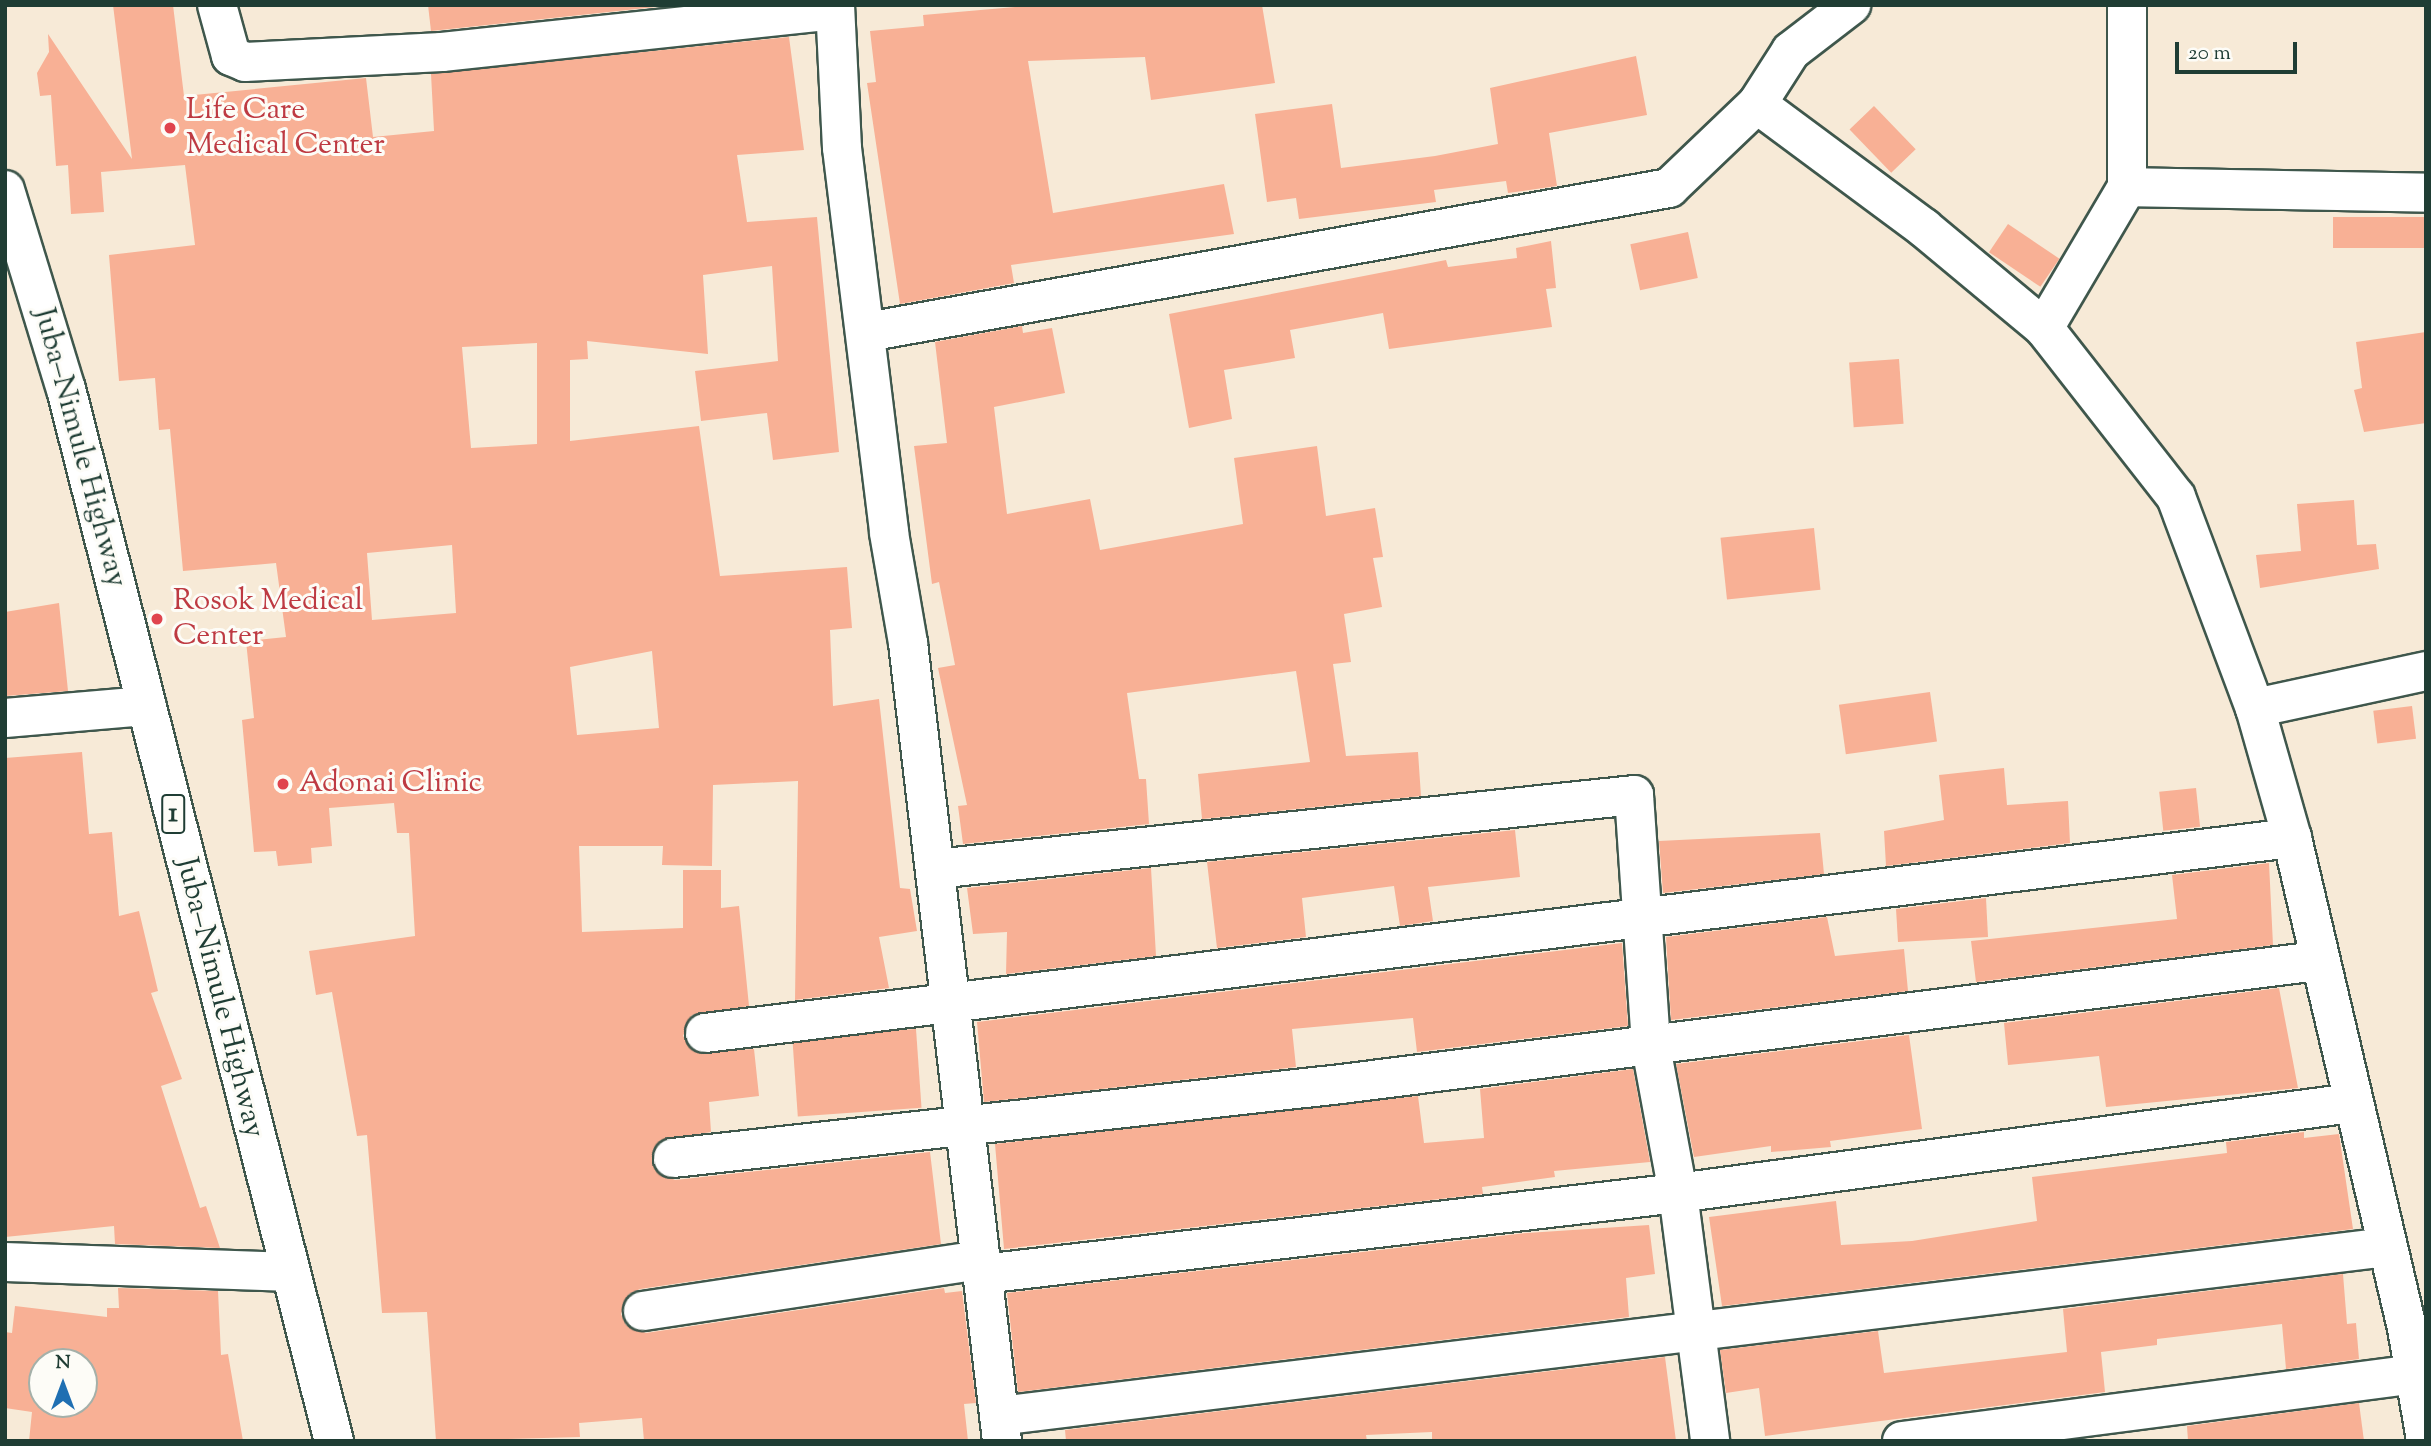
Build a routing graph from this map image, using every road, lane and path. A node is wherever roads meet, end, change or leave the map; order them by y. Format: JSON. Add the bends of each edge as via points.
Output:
{"nodes":[{"id":1,"x":217,"y":5,"type":"edge"},
{"id":2,"x":1851,"y":5,"type":"edge"},
{"id":3,"x":2127,"y":5,"type":"edge"},
{"id":4,"x":835,"y":7,"type":"edge"},
{"id":5,"x":1757,"y":104,"type":"junction"},
{"id":6,"x":2127,"y":187,"type":"junction"},
{"id":7,"x":5,"y":190,"type":"edge"},
{"id":8,"x":2426,"y":193,"type":"edge"},
{"id":9,"x":2044,"y":328,"type":"junction"},
{"id":10,"x":867,"y":332,"type":"junction"},
{"id":11,"x":2426,"y":671,"type":"edge"},
{"id":12,"x":146,"y":706,"type":"junction"},
{"id":13,"x":2255,"y":708,"type":"junction"},
{"id":14,"x":5,"y":718,"type":"edge"},
{"id":15,"x":2292,"y":838,"type":"junction"},
{"id":16,"x":935,"y":869,"type":"junction"},
{"id":17,"x":1638,"y":921,"type":"junction"},
{"id":18,"x":2318,"y":961,"type":"junction"},
{"id":19,"x":951,"y":1003,"type":"junction"},
{"id":20,"x":705,"y":1033,"type":"dead end"},
{"id":21,"x":1651,"y":1047,"type":"junction"},
{"id":22,"x":2352,"y":1103,"type":"junction"},
{"id":23,"x":965,"y":1129,"type":"junction"},
{"id":24,"x":673,"y":1158,"type":"dead end"},
{"id":25,"x":1678,"y":1193,"type":"junction"},
{"id":26,"x":2388,"y":1247,"type":"junction"},
{"id":27,"x":5,"y":1262,"type":"edge"},
{"id":28,"x":982,"y":1267,"type":"junction"},
{"id":29,"x":287,"y":1272,"type":"junction"},
{"id":30,"x":643,"y":1311,"type":"dead end"},
{"id":31,"x":2416,"y":1327,"type":"edge"},
{"id":32,"x":1696,"y":1334,"type":"junction"},
{"id":33,"x":2415,"y":1374,"type":"junction"},
{"id":34,"x":1001,"y":1429,"type":"edge"},
{"id":35,"x":2426,"y":1440,"type":"edge"},
{"id":36,"x":334,"y":1441,"type":"edge"},
{"id":37,"x":1710,"y":1441,"type":"edge"},
{"id":38,"x":1902,"y":1441,"type":"edge"}],
"edges":[{"from":1,"to":4,"type":"street","via":[[232,56],[245,62],[442,52]]},
{"from":2,"to":5,"type":"street","via":[[1791,51]]},
{"from":3,"to":6,"type":"street"},
{"from":4,"to":10,"type":"street","via":[[842,148]]},
{"from":5,"to":9,"type":"street","via":[[1924,228]]},
{"from":5,"to":10,"type":"street","via":[[1669,188]]},
{"from":6,"to":8,"type":"street"},
{"from":6,"to":9,"type":"street"},
{"from":7,"to":12,"type":"street","name":"Juba–Nimule Highway","number":"1","via":[[66,389]]},
{"from":9,"to":13,"type":"street","via":[[2176,497]]},
{"from":10,"to":16,"type":"street"},
{"from":11,"to":13,"type":"street"},
{"from":12,"to":14,"type":"street"},
{"from":12,"to":29,"type":"street","name":"Juba–Nimule Highway","number":"1"},
{"from":13,"to":15,"type":"street"},
{"from":15,"to":17,"type":"street"},
{"from":15,"to":18,"type":"street"},
{"from":16,"to":17,"type":"street","via":[[1634,795]]},
{"from":16,"to":19,"type":"street"},
{"from":17,"to":19,"type":"street"},
{"from":17,"to":21,"type":"street"},
{"from":18,"to":21,"type":"street"},
{"from":18,"to":22,"type":"street"},
{"from":19,"to":20,"type":"street"},
{"from":19,"to":23,"type":"street"},
{"from":21,"to":23,"type":"street"},
{"from":21,"to":25,"type":"street"},
{"from":22,"to":25,"type":"street"},
{"from":22,"to":26,"type":"street"},
{"from":23,"to":24,"type":"street"},
{"from":23,"to":28,"type":"street"},
{"from":25,"to":28,"type":"street"},
{"from":25,"to":32,"type":"street"},
{"from":26,"to":31,"type":"street"},
{"from":26,"to":32,"type":"street"},
{"from":27,"to":29,"type":"street"},
{"from":28,"to":30,"type":"street"},
{"from":28,"to":34,"type":"street"},
{"from":29,"to":36,"type":"street","name":"Juba–Nimule Highway","number":"1"},
{"from":31,"to":33,"type":"street"},
{"from":32,"to":34,"type":"street"},
{"from":32,"to":37,"type":"street"},
{"from":33,"to":35,"type":"street"},
{"from":33,"to":38,"type":"street"}]}
